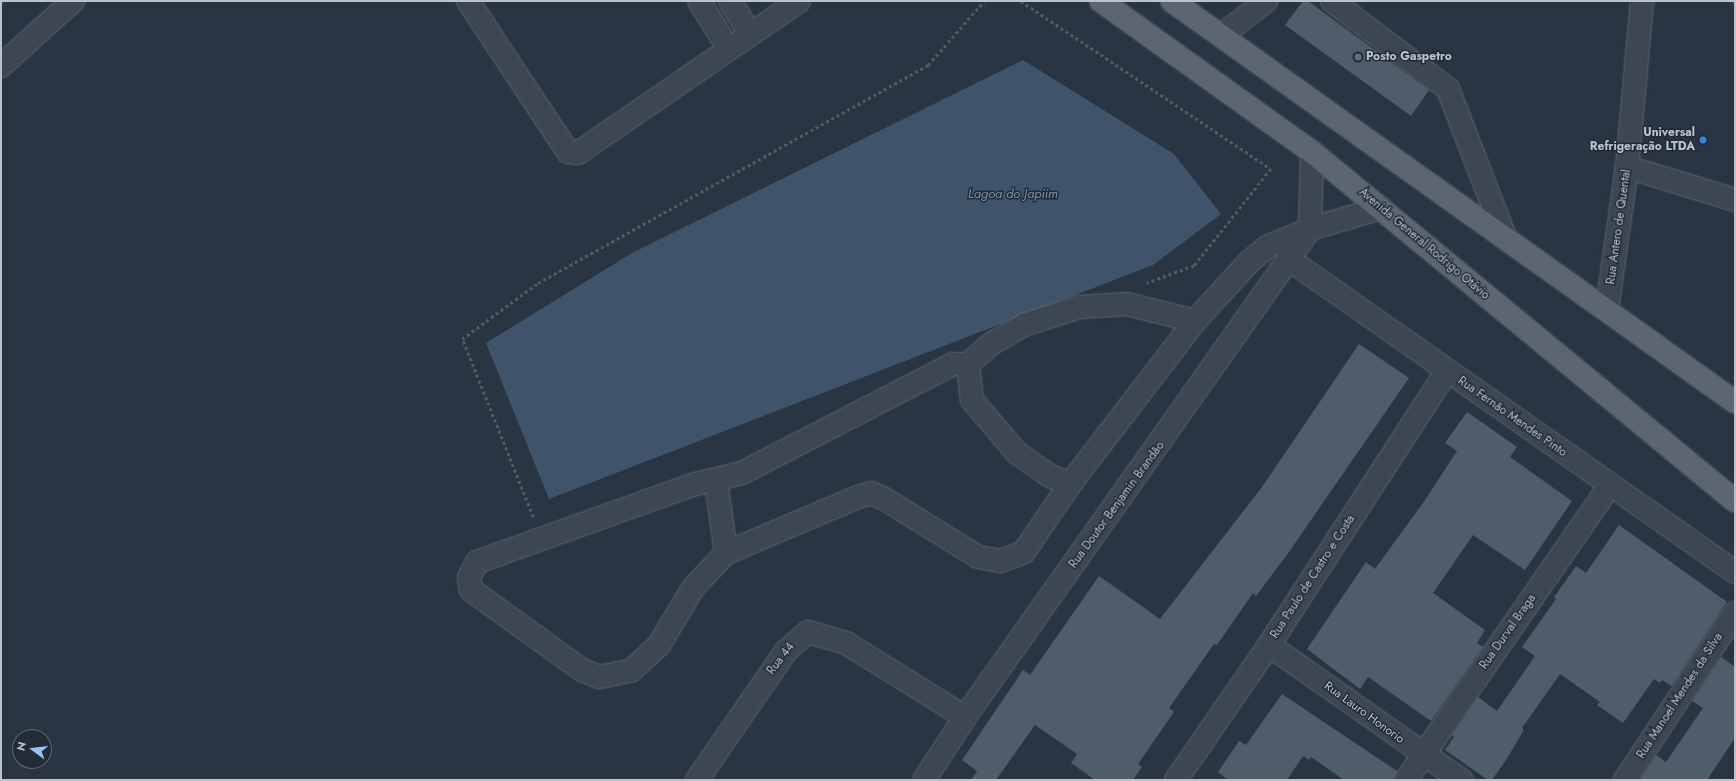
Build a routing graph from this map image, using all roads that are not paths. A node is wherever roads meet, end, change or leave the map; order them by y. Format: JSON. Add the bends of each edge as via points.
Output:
{"nodes":[{"id":1,"x":73,"y":1,"type":"edge"},
{"id":2,"x":468,"y":1,"type":"edge"},
{"id":3,"x":699,"y":1,"type":"edge"},
{"id":4,"x":730,"y":1,"type":"edge"},
{"id":5,"x":799,"y":1,"type":"edge"},
{"id":6,"x":1101,"y":1,"type":"edge"},
{"id":7,"x":1172,"y":1,"type":"edge"},
{"id":8,"x":1266,"y":1,"type":"edge"},
{"id":9,"x":1332,"y":1,"type":"edge"},
{"id":10,"x":1642,"y":1,"type":"edge"},
{"id":11,"x":750,"y":33,"type":"junction"},
{"id":12,"x":1221,"y":36,"type":"junction"},
{"id":13,"x":728,"y":48,"type":"junction"},
{"id":14,"x":1,"y":66,"type":"edge"},
{"id":15,"x":1312,"y":152,"type":"junction"},
{"id":16,"x":1627,"y":167,"type":"junction"},
{"id":17,"x":1735,"y":200,"type":"edge"},
{"id":18,"x":1381,"y":208,"type":"junction"},
{"id":19,"x":1310,"y":229,"type":"junction"},
{"id":20,"x":1506,"y":239,"type":"junction"},
{"id":21,"x":1290,"y":260,"type":"junction"},
{"id":22,"x":1607,"y":309,"type":"junction"},
{"id":23,"x":1195,"y":321,"type":"junction"},
{"id":24,"x":968,"y":364,"type":"junction"},
{"id":25,"x":1447,"y":371,"type":"junction"},
{"id":26,"x":1735,"y":402,"type":"edge"},
{"id":27,"x":716,"y":481,"type":"junction"},
{"id":28,"x":1070,"y":484,"type":"junction"},
{"id":29,"x":1610,"y":485,"type":"junction"},
{"id":30,"x":1735,"y":501,"type":"edge"},
{"id":31,"x":726,"y":553,"type":"junction"},
{"id":32,"x":1735,"y":572,"type":"edge"},
{"id":33,"x":1735,"y":613,"type":"edge"},
{"id":34,"x":1269,"y":645,"type":"junction"},
{"id":35,"x":965,"y":717,"type":"junction"},
{"id":36,"x":1423,"y":755,"type":"junction"},
{"id":37,"x":697,"y":780,"type":"edge"},
{"id":38,"x":924,"y":780,"type":"edge"},
{"id":39,"x":1176,"y":780,"type":"edge"},
{"id":40,"x":1406,"y":780,"type":"edge"},
{"id":41,"x":1461,"y":780,"type":"edge"},
{"id":42,"x":1625,"y":780,"type":"edge"}],
"edges":[{"from":1,"to":14,"type":"street"},
{"from":2,"to":13,"type":"street","via":[[568,152],[578,154]]},
{"from":3,"to":13,"type":"street"},
{"from":4,"to":11,"type":"street"},
{"from":5,"to":11,"type":"street"},
{"from":6,"to":15,"type":"main road","name":"Avenida General Rodrigo Otávio"},
{"from":7,"to":12,"type":"main road"},
{"from":8,"to":12,"type":"street"},
{"from":9,"to":20,"type":"street","via":[[1448,89]]},
{"from":10,"to":16,"type":"street","name":"Rua Antero de Quental"},
{"from":11,"to":13,"type":"street"},
{"from":12,"to":20,"type":"main road"},
{"from":15,"to":18,"type":"main road","name":"Avenida General Rodrigo Otávio"},
{"from":15,"to":19,"type":"street"},
{"from":16,"to":17,"type":"street"},
{"from":16,"to":22,"type":"street","name":"Rua Antero de Quental"},
{"from":18,"to":19,"type":"street"},
{"from":18,"to":30,"type":"main road","name":"Avenida General Rodrigo Otávio"},
{"from":19,"to":21,"type":"street","name":"Rua Doutor Benjamin Brandão"},
{"from":19,"to":23,"type":"street","via":[[1267,248],[1250,261]]},
{"from":20,"to":22,"type":"main road"},
{"from":21,"to":25,"type":"street","name":"Rua Fernão Mendes Pinto"},
{"from":21,"to":35,"type":"street","name":"Rua Doutor Benjamin Brandão"},
{"from":22,"to":26,"type":"main road"},
{"from":23,"to":24,"type":"street","via":[[1128,304],[1080,307],[1026,324],[990,344]]},
{"from":23,"to":28,"type":"street"},
{"from":24,"to":27,"type":"street","via":[[953,364],[742,473]]},
{"from":24,"to":28,"type":"street","via":[[972,400],[977,406],[1017,453],[1048,475]]},
{"from":25,"to":29,"type":"street","name":"Rua Fernão Mendes Pinto"},
{"from":25,"to":34,"type":"street","name":"Rua Paulo de Castro e Costa"},
{"from":27,"to":31,"type":"street"},
{"from":27,"to":31,"type":"street","via":[[695,484],[477,562],[469,578],[472,590],[582,670],[599,677],[631,671],[659,645],[693,588]]},
{"from":28,"to":31,"type":"street","via":[[1024,552],[1001,561],[978,557],[871,493]]},
{"from":29,"to":32,"type":"street","name":"Rua Fernão Mendes Pinto"},
{"from":29,"to":36,"type":"street","name":"Rua Durval Braga"},
{"from":33,"to":42,"type":"street","name":"Rua Manoel Mendes da Silva"},
{"from":34,"to":36,"type":"street","name":"Rua Lauro Honorio"},
{"from":34,"to":39,"type":"street","name":"Rua Paulo de Castro e Costa"},
{"from":35,"to":37,"type":"street","name":"Rua 44","via":[[846,643],[808,632],[786,650]]},
{"from":35,"to":38,"type":"street","name":"Rua Doutor Benjamin Brandão"},
{"from":36,"to":40,"type":"street","name":"Rua Durval Braga"},
{"from":36,"to":41,"type":"street","name":"Rua Lauro Honorio"}]}
